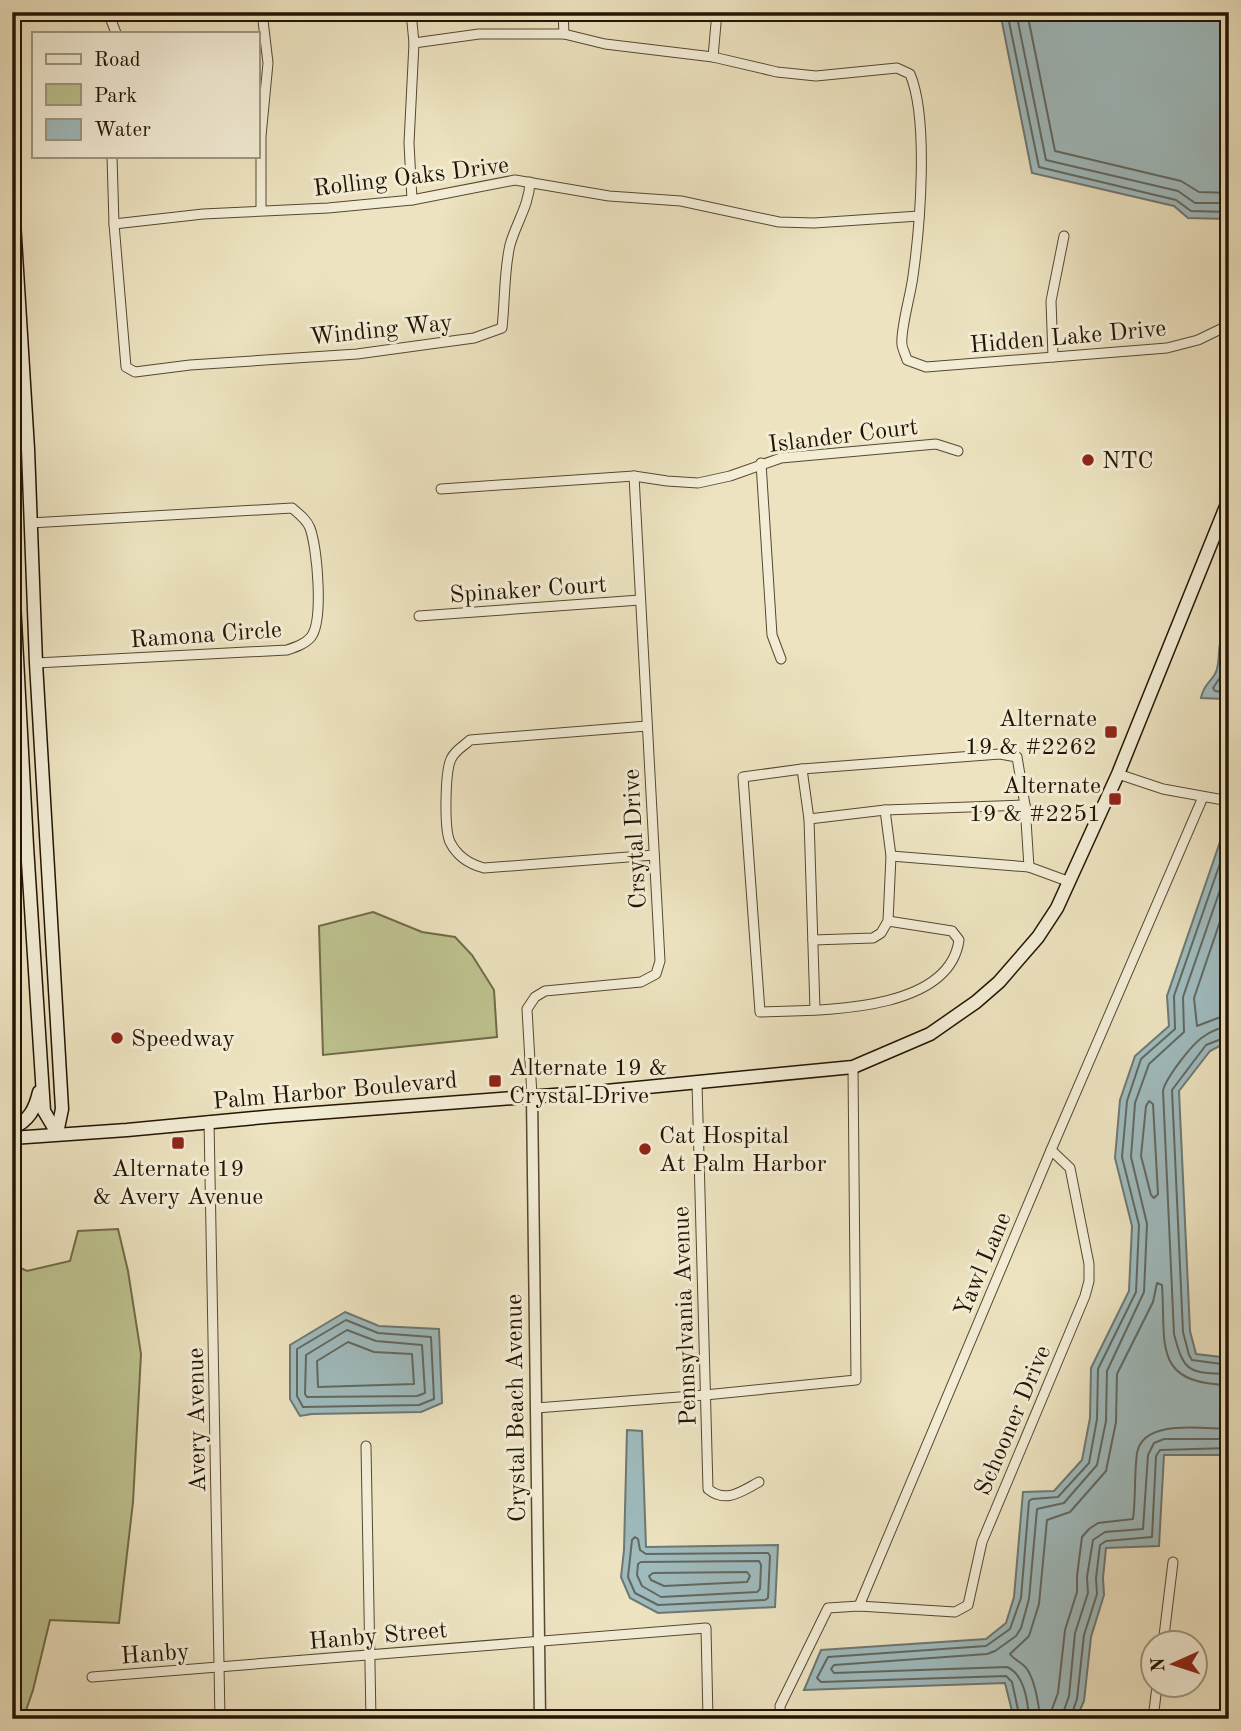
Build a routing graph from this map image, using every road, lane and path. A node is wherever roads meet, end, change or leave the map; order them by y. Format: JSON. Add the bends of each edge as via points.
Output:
{"nodes":[{"id":1,"x":108,"y":12,"type":"edge"},
{"id":2,"x":262,"y":12,"type":"edge"},
{"id":3,"x":411,"y":12,"type":"edge"},
{"id":4,"x":563,"y":12,"type":"edge"},
{"id":5,"x":717,"y":12,"type":"edge"},
{"id":6,"x":116,"y":32,"type":"edge"},
{"id":7,"x":564,"y":34,"type":"junction"},
{"id":8,"x":414,"y":43,"type":"junction"},
{"id":9,"x":713,"y":57,"type":"junction"},
{"id":10,"x":112,"y":158,"type":"edge"},
{"id":11,"x":530,"y":182,"type":"junction"},
{"id":12,"x":12,"y":188,"type":"edge"},
{"id":13,"x":412,"y":200,"type":"junction"},
{"id":14,"x":261,"y":210,"type":"junction"},
{"id":15,"x":919,"y":216,"type":"junction"},
{"id":16,"x":114,"y":224,"type":"junction"},
{"id":17,"x":1064,"y":236,"type":"dead end"},
{"id":18,"x":1229,"y":325,"type":"edge"},
{"id":19,"x":1053,"y":357,"type":"junction"},
{"id":20,"x":958,"y":451,"type":"dead end"},
{"id":21,"x":761,"y":463,"type":"junction"},
{"id":22,"x":634,"y":476,"type":"junction"},
{"id":23,"x":441,"y":489,"type":"dead end"},
{"id":24,"x":1229,"y":499,"type":"edge"},
{"id":25,"x":30,"y":523,"type":"junction"},
{"id":26,"x":12,"y":564,"type":"edge"},
{"id":27,"x":640,"y":600,"type":"junction"},
{"id":28,"x":419,"y":616,"type":"dead end"},
{"id":29,"x":14,"y":620,"type":"edge"},
{"id":30,"x":782,"y":659,"type":"dead end"},
{"id":31,"x":36,"y":663,"type":"junction"},
{"id":32,"x":647,"y":726,"type":"junction"},
{"id":33,"x":802,"y":769,"type":"junction"},
{"id":34,"x":1118,"y":774,"type":"junction"},
{"id":35,"x":1203,"y":797,"type":"junction"},
{"id":36,"x":1229,"y":801,"type":"edge"},
{"id":37,"x":1025,"y":805,"type":"junction"},
{"id":38,"x":885,"y":810,"type":"junction"},
{"id":39,"x":809,"y":819,"type":"junction"},
{"id":40,"x":654,"y":855,"type":"junction"},
{"id":41,"x":891,"y":856,"type":"junction"},
{"id":42,"x":1029,"y":867,"type":"junction"},
{"id":43,"x":1070,"y":882,"type":"junction"},
{"id":44,"x":888,"y":921,"type":"junction"},
{"id":45,"x":813,"y":940,"type":"junction"},
{"id":46,"x":815,"y":1010,"type":"junction"},
{"id":47,"x":853,"y":1067,"type":"junction"},
{"id":48,"x":42,"y":1079,"type":"junction"},
{"id":49,"x":696,"y":1083,"type":"junction"},
{"id":50,"x":532,"y":1096,"type":"junction"},
{"id":51,"x":209,"y":1121,"type":"junction"},
{"id":52,"x":12,"y":1128,"type":"edge"},
{"id":53,"x":57,"y":1133,"type":"junction"},
{"id":54,"x":12,"y":1138,"type":"edge"},
{"id":55,"x":1051,"y":1150,"type":"junction"},
{"id":56,"x":705,"y":1395,"type":"junction"},
{"id":57,"x":536,"y":1408,"type":"junction"},
{"id":58,"x":366,"y":1446,"type":"dead end"},
{"id":59,"x":760,"y":1482,"type":"dead end"},
{"id":60,"x":1172,"y":1562,"type":"dead end"},
{"id":61,"x":859,"y":1606,"type":"junction"},
{"id":62,"x":1164,"y":1630,"type":"edge"},
{"id":63,"x":539,"y":1640,"type":"junction"},
{"id":64,"x":370,"y":1656,"type":"junction"},
{"id":65,"x":221,"y":1668,"type":"junction"},
{"id":66,"x":92,"y":1676,"type":"dead end"},
{"id":67,"x":1155,"y":1700,"type":"edge"},
{"id":68,"x":220,"y":1719,"type":"edge"},
{"id":69,"x":371,"y":1719,"type":"edge"},
{"id":70,"x":540,"y":1719,"type":"edge"},
{"id":71,"x":708,"y":1719,"type":"edge"},
{"id":72,"x":781,"y":1719,"type":"edge"},
{"id":73,"x":1153,"y":1719,"type":"edge"}],
"edges":[{"from":1,"to":6,"type":"street"},
{"from":2,"to":14,"type":"street","via":[[268,63],[261,136]]},
{"from":3,"to":8,"type":"street"},
{"from":4,"to":7,"type":"street"},
{"from":5,"to":9,"type":"street"},
{"from":7,"to":8,"type":"street","via":[[479,34]]},
{"from":7,"to":9,"type":"street","via":[[605,44]]},
{"from":8,"to":13,"type":"street","via":[[409,142]]},
{"from":9,"to":15,"type":"street","via":[[816,76],[897,68],[910,74],[917,90]]},
{"from":10,"to":16,"type":"street"},
{"from":11,"to":13,"type":"street","name":"Rolling Oaks Drive","via":[[488,183]]},
{"from":11,"to":15,"type":"street","name":"Rolling Oaks Drive","via":[[609,196],[681,201],[779,222]]},
{"from":11,"to":16,"type":"street","name":"Winding Way","via":[[506,268],[502,328],[474,338],[357,354],[135,372],[126,367],[124,354]]},
{"from":12,"to":25,"type":"main road"},
{"from":13,"to":14,"type":"street","name":"Rolling Oaks Drive"},
{"from":14,"to":16,"type":"street","name":"Rolling Oaks Drive"},
{"from":15,"to":19,"type":"street","name":"Hidden Lake Drive","via":[[902,343],[907,360],[926,368]]},
{"from":17,"to":19,"type":"street","via":[[1051,301]]},
{"from":18,"to":19,"type":"street","name":"Hidden Lake Drive","via":[[1167,348]]},
{"from":20,"to":21,"type":"street","name":"Islander Court","via":[[936,444]]},
{"from":21,"to":22,"type":"street","name":"Islander Court","via":[[698,483]]},
{"from":21,"to":30,"type":"street","via":[[772,635]]},
{"from":22,"to":23,"type":"street","name":"Islander Court"},
{"from":22,"to":27,"type":"street","name":"Crsytal Drive"},
{"from":24,"to":34,"type":"main road"},
{"from":25,"to":31,"type":"main road"},
{"from":25,"to":31,"type":"street","name":"Ramona Circle","via":[[292,508],[310,526],[316,558],[318,621],[312,636],[287,650]]},
{"from":26,"to":29,"type":"main road"},
{"from":27,"to":28,"type":"street","name":"Spinaker Court"},
{"from":27,"to":32,"type":"street","name":"Crsytal Drive"},
{"from":29,"to":48,"type":"main road"},
{"from":31,"to":53,"type":"main road","via":[[62,1109]]},
{"from":32,"to":40,"type":"street","name":"Crsytal Drive"},
{"from":32,"to":40,"type":"street","via":[[470,740],[458,747],[451,759],[446,790],[449,840],[473,865],[484,868]]},
{"from":33,"to":37,"type":"street","via":[[1000,754],[1017,757]]},
{"from":33,"to":39,"type":"street"},
{"from":33,"to":46,"type":"street","via":[[743,776],[760,1012]]},
{"from":34,"to":35,"type":"street"},
{"from":34,"to":43,"type":"main road","name":"Palm Harbor Boulevard"},
{"from":35,"to":36,"type":"street"},
{"from":35,"to":55,"type":"street","name":"Yawl Lane"},
{"from":37,"to":38,"type":"street"},
{"from":37,"to":42,"type":"street"},
{"from":38,"to":39,"type":"street"},
{"from":38,"to":41,"type":"street"},
{"from":39,"to":45,"type":"street"},
{"from":40,"to":50,"type":"street","name":"Crsytal Drive","via":[[660,961],[656,974],[641,982],[545,991],[535,997],[527,1009]]},
{"from":41,"to":42,"type":"street"},
{"from":41,"to":44,"type":"street"},
{"from":42,"to":43,"type":"street"},
{"from":43,"to":47,"type":"main road","name":"Palm Harbor Boulevard","via":[[1038,937],[976,1002],[930,1034]]},
{"from":44,"to":45,"type":"street","via":[[873,937]]},
{"from":44,"to":46,"type":"street","via":[[952,931],[959,940],[948,969],[921,989],[877,1003]]},
{"from":45,"to":46,"type":"street"},
{"from":47,"to":49,"type":"main road","name":"Palm Harbor Boulevard"},
{"from":47,"to":56,"type":"street","via":[[856,1380]]},
{"from":48,"to":52,"type":"main road","via":[[35,1108]]},
{"from":48,"to":53,"type":"main road","via":[[44,1111]]},
{"from":49,"to":50,"type":"main road","name":"Palm Harbor Boulevard"},
{"from":49,"to":56,"type":"street","name":"Pennsylvania Avenue"},
{"from":50,"to":51,"type":"main road","name":"Palm Harbor Boulevard"},
{"from":50,"to":57,"type":"street","name":"Crystal Beach Avenue"},
{"from":51,"to":53,"type":"main road","name":"Palm Harbor Boulevard"},
{"from":51,"to":65,"type":"street","name":"Avery Avenue"},
{"from":53,"to":54,"type":"main road","name":"Palm Harbor Boulevard"},
{"from":55,"to":61,"type":"street","name":"Yawl Lane"},
{"from":55,"to":61,"type":"street","name":"Schooner Drive","via":[[1070,1168],[1083,1226],[1088,1281],[982,1542],[968,1605],[955,1612]]},
{"from":56,"to":57,"type":"street"},
{"from":56,"to":59,"type":"street","name":"Pennsylvania Avenue","via":[[708,1489],[716,1496],[730,1497]]},
{"from":57,"to":63,"type":"street","name":"Crystal Beach Avenue"},
{"from":58,"to":64,"type":"street"},
{"from":60,"to":62,"type":"street"},
{"from":61,"to":72,"type":"street","via":[[828,1608],[780,1706]]},
{"from":63,"to":64,"type":"street","name":"Hanby Street"},
{"from":63,"to":70,"type":"street","name":"Crystal Beach Avenue"},
{"from":63,"to":71,"type":"street","via":[[706,1628]]},
{"from":64,"to":65,"type":"street","name":"Hanby Street"},
{"from":64,"to":69,"type":"street"},
{"from":65,"to":66,"type":"street","name":"Hanby"},
{"from":65,"to":68,"type":"street","name":"Avery Avenue"},
{"from":67,"to":73,"type":"street"}]}
